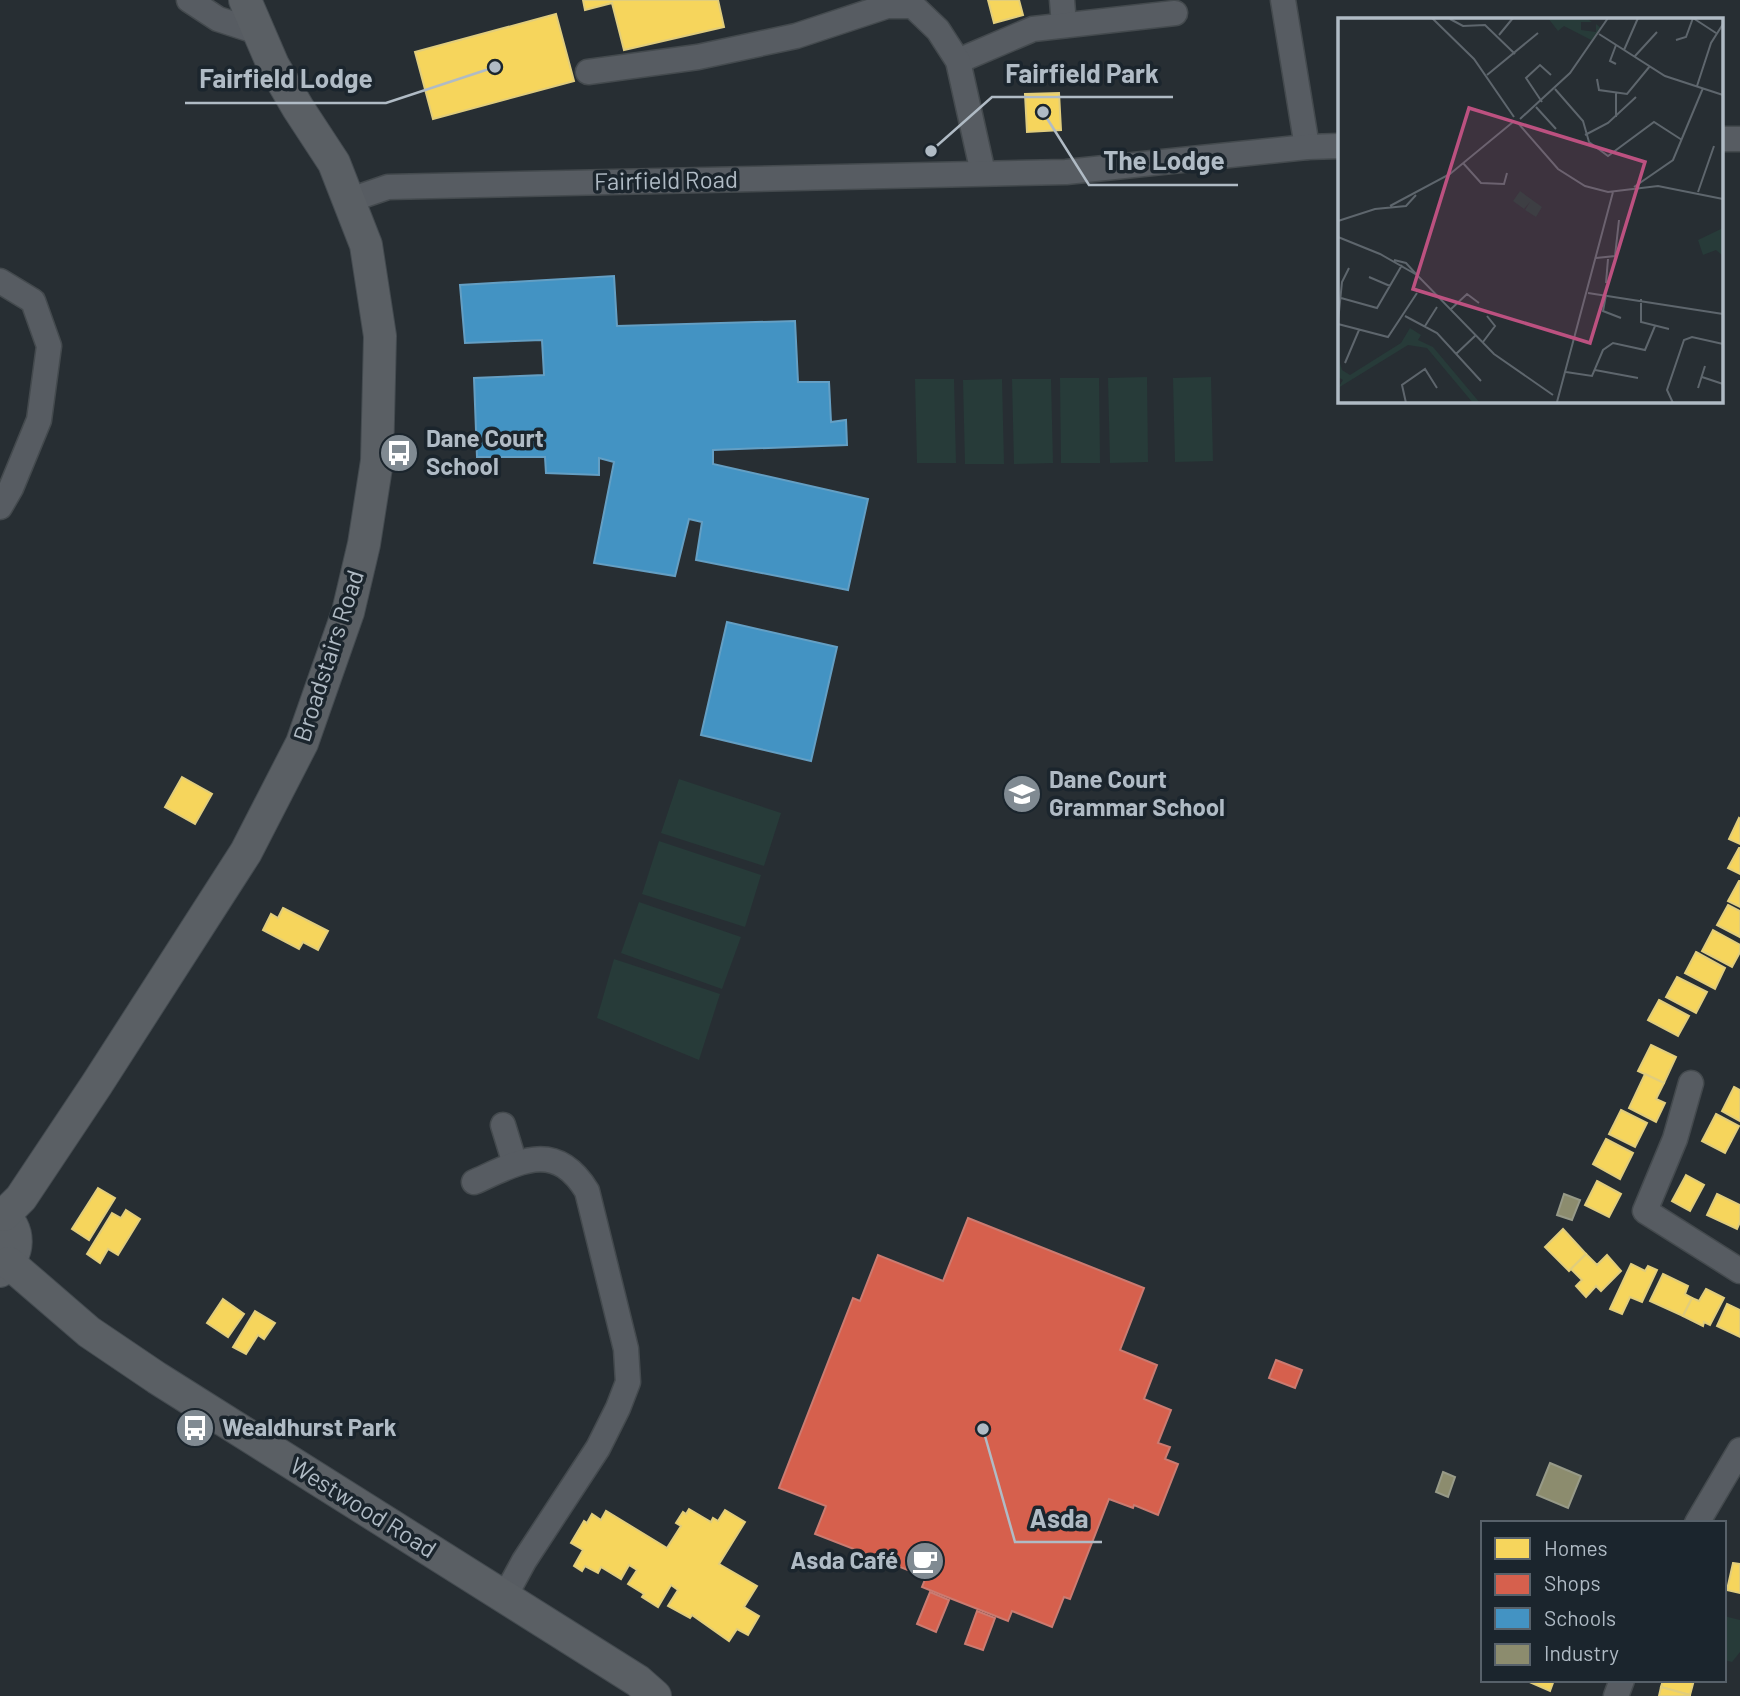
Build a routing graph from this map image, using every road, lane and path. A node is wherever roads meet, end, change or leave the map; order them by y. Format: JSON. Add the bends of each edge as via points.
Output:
{"nodes":[{"id":1,"x":189,"y":0,"type":"edge"},
{"id":2,"x":245,"y":0,"type":"edge"},
{"id":3,"x":1062,"y":0,"type":"edge"},
{"id":4,"x":1283,"y":0,"type":"edge"},
{"id":5,"x":1175,"y":13,"type":"dead end"},
{"id":6,"x":1064,"y":25,"type":"junction"},
{"id":7,"x":258,"y":32,"type":"junction"},
{"id":8,"x":958,"y":61,"type":"junction"},
{"id":9,"x":588,"y":72,"type":"dead end"},
{"id":10,"x":1722,"y":139,"type":"edge"},
{"id":11,"x":1740,"y":139,"type":"edge"},
{"id":12,"x":1338,"y":146,"type":"edge"},
{"id":13,"x":1307,"y":147,"type":"junction"},
{"id":14,"x":984,"y":173,"type":"junction"},
{"id":15,"x":350,"y":200,"type":"junction"},
{"id":16,"x":0,"y":281,"type":"edge"},
{"id":17,"x":0,"y":507,"type":"edge"},
{"id":18,"x":1691,"y":1083,"type":"dead end"},
{"id":19,"x":503,"y":1125,"type":"dead end"},
{"id":20,"x":515,"y":1164,"type":"junction"},
{"id":21,"x":474,"y":1182,"type":"dead end"},
{"id":22,"x":2,"y":1214,"type":"edge"},
{"id":23,"x":5,"y":1267,"type":"edge"},
{"id":24,"x":1740,"y":1271,"type":"edge"},
{"id":25,"x":1740,"y":1450,"type":"edge"},
{"id":26,"x":1698,"y":1521,"type":"edge"},
{"id":27,"x":505,"y":1596,"type":"junction"},
{"id":28,"x":655,"y":1696,"type":"edge"}],
"edges":[{"from":1,"to":7,"type":"street","via":[[218,19]]},
{"from":2,"to":7,"type":"main road","name":"Broadstairs Road"},
{"from":3,"to":6,"type":"street"},
{"from":4,"to":13,"type":"street"},
{"from":5,"to":6,"type":"street"},
{"from":6,"to":8,"type":"street","via":[[1032,29]]},
{"from":7,"to":15,"type":"main road","name":"Broadstairs Road","via":[[298,108],[334,163]]},
{"from":8,"to":9,"type":"street","via":[[938,30],[913,6],[887,6],[796,36],[698,57]]},
{"from":8,"to":14,"type":"street"},
{"from":10,"to":11,"type":"street"},
{"from":12,"to":13,"type":"street","name":"Fairfield Road"},
{"from":13,"to":14,"type":"street","name":"Fairfield Road","via":[[1066,173]]},
{"from":14,"to":15,"type":"street","name":"Fairfield Road","via":[[388,187]]},
{"from":15,"to":22,"type":"main road","name":"Broadstairs Road","via":[[366,245],[380,336],[377,461],[348,612],[302,743],[246,852],[21,1198]]},
{"from":16,"to":17,"type":"street","via":[[33,301],[49,346],[39,420]]},
{"from":18,"to":24,"type":"street","via":[[1675,1139],[1637,1206]]},
{"from":19,"to":20,"type":"street"},
{"from":20,"to":21,"type":"street"},
{"from":20,"to":27,"type":"street","via":[[543,1159],[563,1163],[587,1191],[626,1349],[628,1382],[598,1448]]},
{"from":22,"to":23,"type":"main road","via":[[11,1223],[17,1244]]},
{"from":23,"to":27,"type":"main road","name":"Westwood Road","via":[[157,1378]]},
{"from":25,"to":26,"type":"street"},
{"from":27,"to":28,"type":"main road","name":"Westwood Road"}]}
